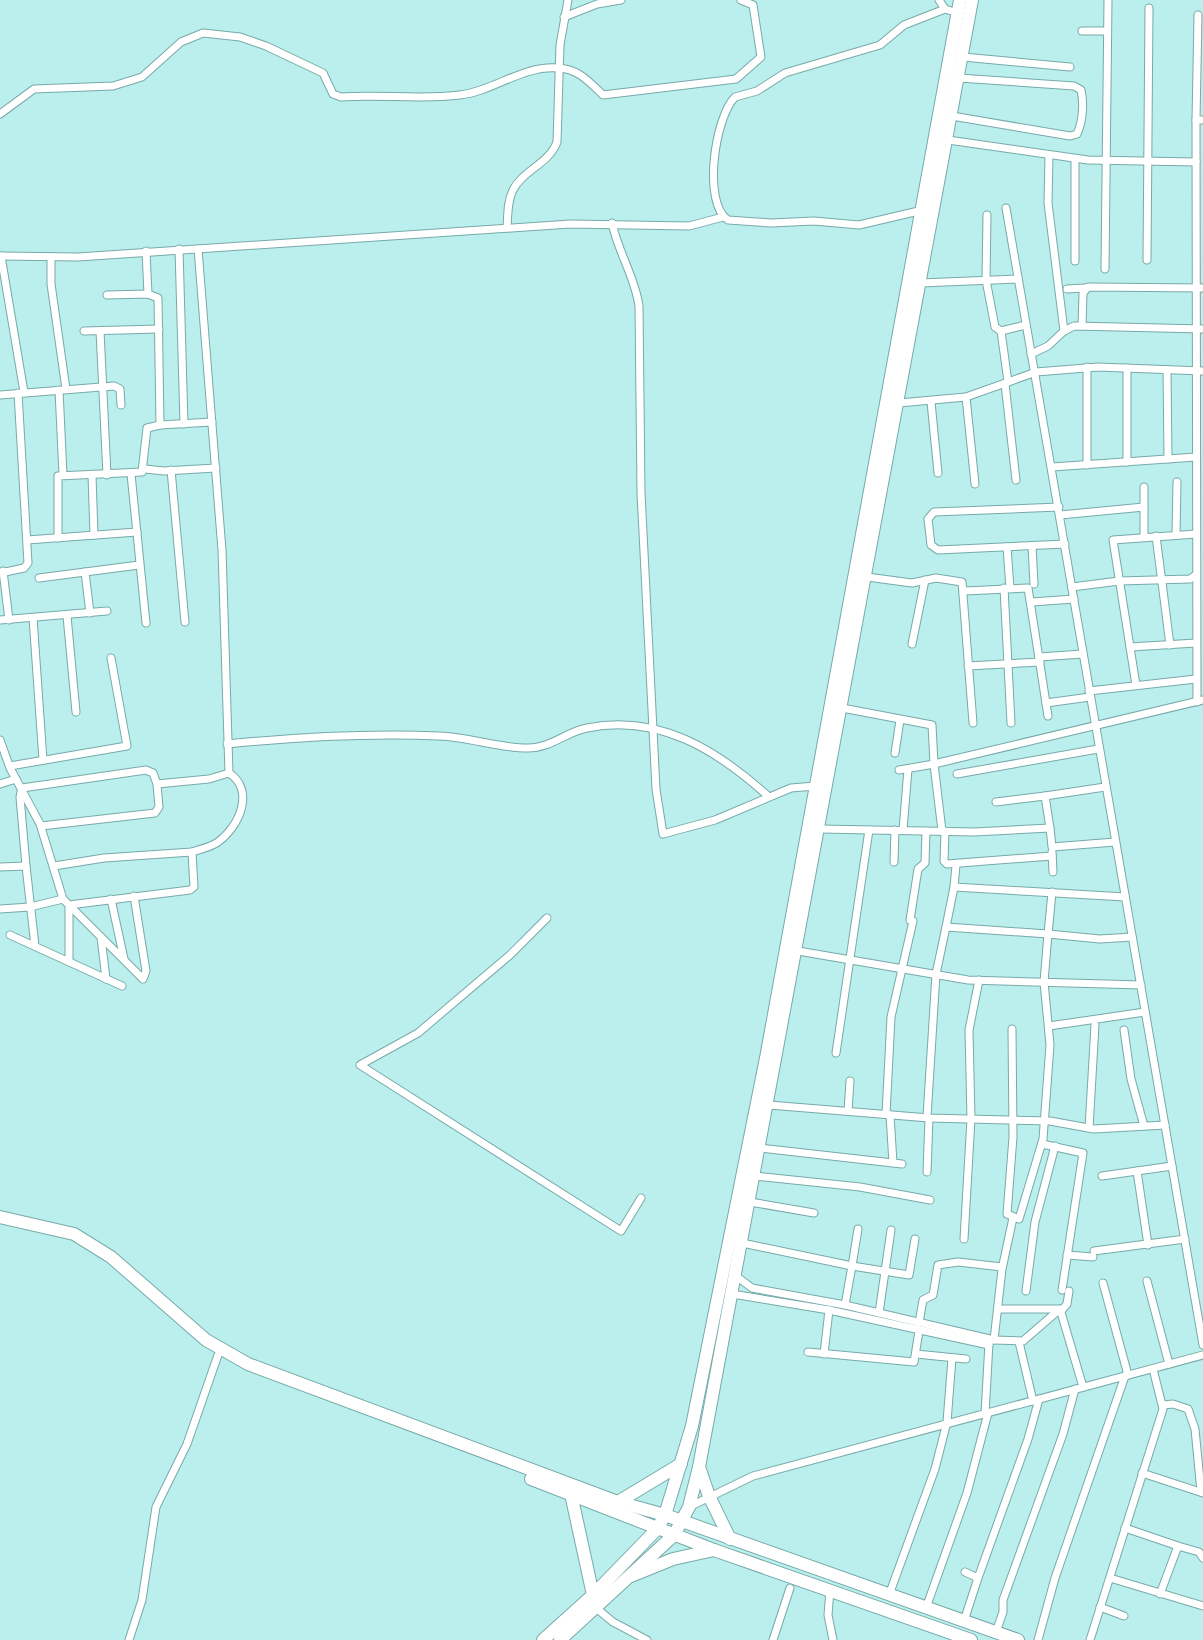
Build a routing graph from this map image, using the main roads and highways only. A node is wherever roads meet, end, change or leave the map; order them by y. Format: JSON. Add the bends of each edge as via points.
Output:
{"nodes":[{"id":1,"x":972,"y":0,"type":"edge"},
{"id":2,"x":959,"y":7,"type":"edge"},
{"id":3,"x":0,"y":1217,"type":"edge"},
{"id":4,"x":0,"y":1224,"type":"edge"},
{"id":5,"x":681,"y":1464,"type":"junction"},
{"id":6,"x":699,"y":1467,"type":"junction"},
{"id":7,"x":571,"y":1494,"type":"junction"},
{"id":8,"x":618,"y":1502,"type":"junction"},
{"id":9,"x":665,"y":1515,"type":"junction"},
{"id":10,"x":682,"y":1522,"type":"junction"},
{"id":11,"x":657,"y":1529,"type":"junction"},
{"id":12,"x":674,"y":1535,"type":"junction"},
{"id":13,"x":730,"y":1539,"type":"junction"},
{"id":14,"x":714,"y":1550,"type":"junction"},
{"id":15,"x":626,"y":1578,"type":"junction"},
{"id":16,"x":594,"y":1601,"type":"junction"},
{"id":17,"x":564,"y":1639,"type":"edge"},
{"id":18,"x":543,"y":1640,"type":"edge"},
{"id":19,"x":971,"y":1640,"type":"edge"},
{"id":20,"x":1018,"y":1640,"type":"edge"}],
"edges":[{"from":1,"to":6,"type":"main road"},
{"from":2,"to":5,"type":"main road","via":[[731,1238]]},
{"from":3,"to":8,"type":"main road","via":[[74,1234],[111,1257],[206,1340],[248,1364]]},
{"from":4,"to":7,"type":"main road","via":[[44,1231],[85,1248],[218,1355],[325,1401]]},
{"from":5,"to":8,"type":"main road"},
{"from":5,"to":9,"type":"main road"},
{"from":6,"to":10,"type":"main road"},
{"from":6,"to":13,"type":"main road"},
{"from":7,"to":11,"type":"main road"},
{"from":7,"to":16,"type":"main road"},
{"from":8,"to":9,"type":"main road"},
{"from":9,"to":10,"type":"main road"},
{"from":9,"to":11,"type":"main road"},
{"from":10,"to":12,"type":"main road"},
{"from":10,"to":13,"type":"main road"},
{"from":11,"to":12,"type":"main road"},
{"from":11,"to":16,"type":"main road"},
{"from":12,"to":14,"type":"main road"},
{"from":12,"to":15,"type":"main road"},
{"from":13,"to":20,"type":"main road"},
{"from":14,"to":15,"type":"main road","via":[[673,1559]]},
{"from":14,"to":19,"type":"main road"},
{"from":15,"to":16,"type":"main road"},
{"from":16,"to":17,"type":"main road"},
{"from":16,"to":18,"type":"main road"}]}
